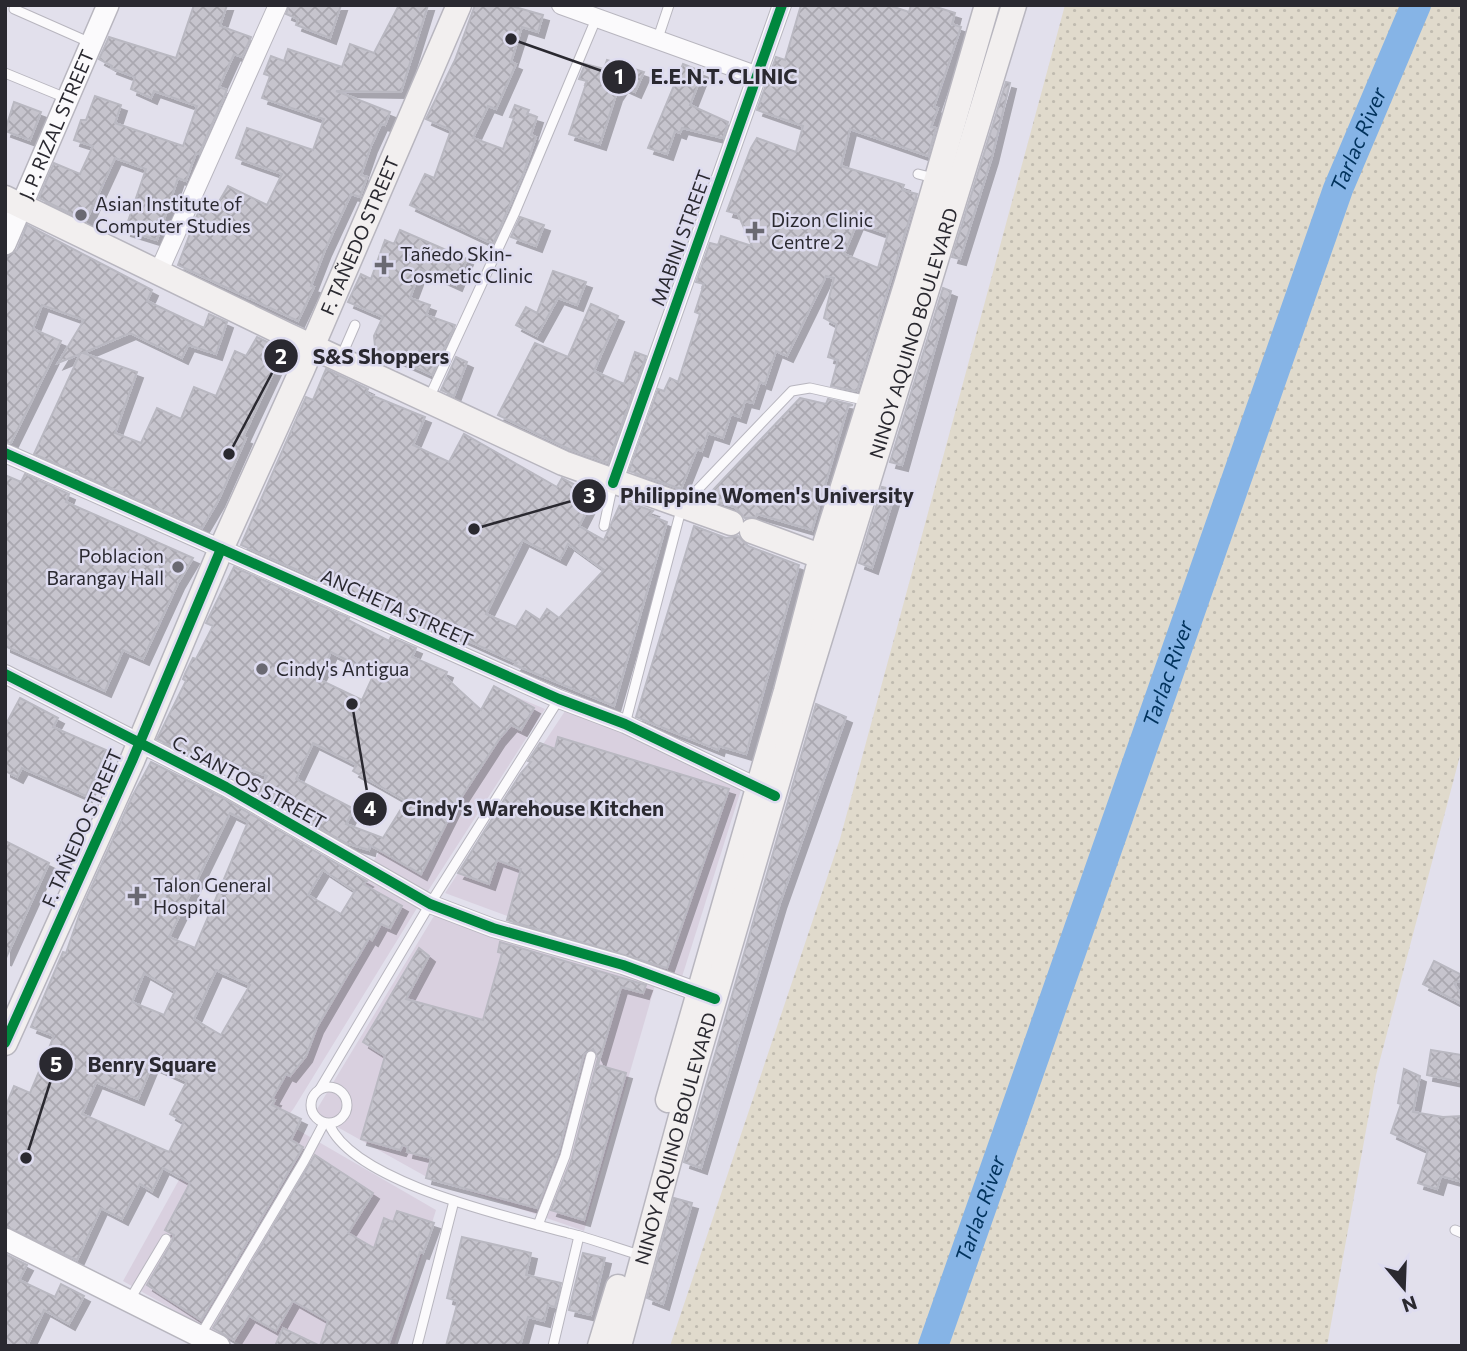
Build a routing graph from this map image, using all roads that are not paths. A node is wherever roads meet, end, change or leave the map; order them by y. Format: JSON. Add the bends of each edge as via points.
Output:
{"nodes":[{"id":1,"x":108,"y":5,"type":"edge"},
{"id":2,"x":278,"y":5,"type":"edge"},
{"id":3,"x":459,"y":5,"type":"edge"},
{"id":4,"x":561,"y":5,"type":"edge"},
{"id":5,"x":669,"y":5,"type":"edge"},
{"id":6,"x":782,"y":5,"type":"edge"},
{"id":7,"x":987,"y":5,"type":"edge"},
{"id":8,"x":1014,"y":5,"type":"edge"},
{"id":9,"x":14,"y":9,"type":"dead end"},
{"id":10,"x":596,"y":19,"type":"junction"},
{"id":11,"x":657,"y":41,"type":"junction"},
{"id":12,"x":91,"y":43,"type":"junction"},
{"id":13,"x":5,"y":73,"type":"edge"},
{"id":14,"x":758,"y":76,"type":"junction"},
{"id":15,"x":68,"y":99,"type":"junction"},
{"id":16,"x":14,"y":202,"type":"edge"},
{"id":17,"x":5,"y":244,"type":"edge"},
{"id":18,"x":159,"y":271,"type":"junction"},
{"id":19,"x":355,"y":326,"type":"dead end"},
{"id":20,"x":312,"y":346,"type":"junction"},
{"id":21,"x":341,"y":358,"type":"junction"},
{"id":22,"x":428,"y":400,"type":"junction"},
{"id":23,"x":879,"y":404,"type":"junction"},
{"id":24,"x":5,"y":453,"type":"edge"},
{"id":25,"x":613,"y":483,"type":"junction"},
{"id":26,"x":682,"y":506,"type":"junction"},
{"id":27,"x":604,"y":526,"type":"dead end"},
{"id":28,"x":220,"y":549,"type":"junction"},
{"id":29,"x":832,"y":561,"type":"junction"},
{"id":30,"x":5,"y":674,"type":"edge"},
{"id":31,"x":559,"y":699,"type":"junction"},
{"id":32,"x":625,"y":724,"type":"junction"},
{"id":33,"x":139,"y":743,"type":"junction"},
{"id":34,"x":766,"y":792,"type":"junction"},
{"id":35,"x":430,"y":904,"type":"junction"},
{"id":36,"x":706,"y":995,"type":"junction"},
{"id":37,"x":5,"y":1043,"type":"edge"},
{"id":38,"x":591,"y":1056,"type":"dead end"},
{"id":39,"x":320,"y":1089,"type":"junction"},
{"id":40,"x":326,"y":1123,"type":"junction"},
{"id":41,"x":453,"y":1201,"type":"junction"},
{"id":42,"x":538,"y":1225,"type":"junction"},
{"id":43,"x":579,"y":1236,"type":"junction"},
{"id":44,"x":5,"y":1239,"type":"edge"},
{"id":45,"x":166,"y":1239,"type":"dead end"},
{"id":46,"x":636,"y":1254,"type":"junction"},
{"id":47,"x":130,"y":1301,"type":"junction"},
{"id":48,"x":200,"y":1336,"type":"junction"},
{"id":49,"x":219,"y":1346,"type":"edge"},
{"id":50,"x":417,"y":1346,"type":"edge"},
{"id":51,"x":553,"y":1346,"type":"edge"},
{"id":52,"x":600,"y":1346,"type":"edge"},
{"id":53,"x":619,"y":1346,"type":"edge"}],
"edges":[{"from":1,"to":12,"type":"street","name":"J. P. RIZAL STREET"},
{"from":2,"to":18,"type":"street"},
{"from":3,"to":20,"type":"main road","name":"F. TAÑEDO STREET"},
{"from":4,"to":10,"type":"street"},
{"from":5,"to":11,"type":"lane"},
{"from":6,"to":14,"type":"street","name":"MABINI STREET"},
{"from":7,"to":23,"type":"main road","name":"NINOY AQUINO BOULEVARD","via":[[927,176]]},
{"from":8,"to":23,"type":"main road","name":"NINOY AQUINO BOULEVARD"},
{"from":9,"to":12,"type":"lane"},
{"from":10,"to":11,"type":"street"},
{"from":10,"to":22,"type":"lane","via":[[515,212]]},
{"from":11,"to":14,"type":"street"},
{"from":12,"to":15,"type":"street","name":"J. P. RIZAL STREET"},
{"from":13,"to":15,"type":"lane"},
{"from":14,"to":25,"type":"street","name":"MABINI STREET"},
{"from":15,"to":16,"type":"street","name":"J. P. RIZAL STREET"},
{"from":16,"to":17,"type":"street","name":"J. P. RIZAL STREET"},
{"from":16,"to":18,"type":"main road"},
{"from":18,"to":20,"type":"main road"},
{"from":19,"to":21,"type":"lane"},
{"from":20,"to":21,"type":"main road"},
{"from":20,"to":28,"type":"main road","name":"F. TAÑEDO STREET"},
{"from":21,"to":22,"type":"main road"},
{"from":22,"to":25,"type":"main road"},
{"from":23,"to":26,"type":"lane","via":[[810,388],[792,391]]},
{"from":23,"to":29,"type":"main road","name":"NINOY AQUINO BOULEVARD"},
{"from":24,"to":28,"type":"street","name":"ANCHETA STREET"},
{"from":25,"to":26,"type":"main road"},
{"from":25,"to":27,"type":"lane"},
{"from":26,"to":29,"type":"main road"},
{"from":26,"to":32,"type":"lane"},
{"from":28,"to":31,"type":"street","name":"ANCHETA STREET"},
{"from":28,"to":33,"type":"main road","name":"F. TAÑEDO STREET"},
{"from":29,"to":34,"type":"main road","name":"NINOY AQUINO BOULEVARD"},
{"from":30,"to":33,"type":"street","name":"C. SANTOS STREET"},
{"from":31,"to":32,"type":"street","name":"ANCHETA STREET"},
{"from":31,"to":35,"type":"lane"},
{"from":32,"to":34,"type":"street","name":"ANCHETA STREET"},
{"from":33,"to":35,"type":"street","name":"C. SANTOS STREET","via":[[226,787]]},
{"from":33,"to":37,"type":"main road","name":"F. TAÑEDO STREET"},
{"from":34,"to":36,"type":"main road","name":"NINOY AQUINO BOULEVARD"},
{"from":35,"to":36,"type":"street","name":"C. SANTOS STREET"},
{"from":35,"to":39,"type":"lane"},
{"from":36,"to":46,"type":"main road","name":"NINOY AQUINO BOULEVARD"},
{"from":38,"to":42,"type":"lane","via":[[565,1156]]},
{"from":39,"to":40,"type":"lane","via":[[310,1103],[316,1119]]},
{"from":39,"to":40,"type":"lane","via":[[341,1091],[347,1104],[342,1118]]},
{"from":40,"to":41,"type":"lane","via":[[338,1139],[385,1171]]},
{"from":40,"to":48,"type":"lane"},
{"from":41,"to":42,"type":"lane"},
{"from":41,"to":50,"type":"lane"},
{"from":42,"to":43,"type":"lane"},
{"from":43,"to":46,"type":"lane"},
{"from":43,"to":51,"type":"lane"},
{"from":44,"to":47,"type":"street"},
{"from":45,"to":47,"type":"lane"},
{"from":46,"to":52,"type":"main road","name":"NINOY AQUINO BOULEVARD"},
{"from":46,"to":53,"type":"main road","name":"NINOY AQUINO BOULEVARD"},
{"from":47,"to":48,"type":"street"},
{"from":48,"to":49,"type":"street"}]}
